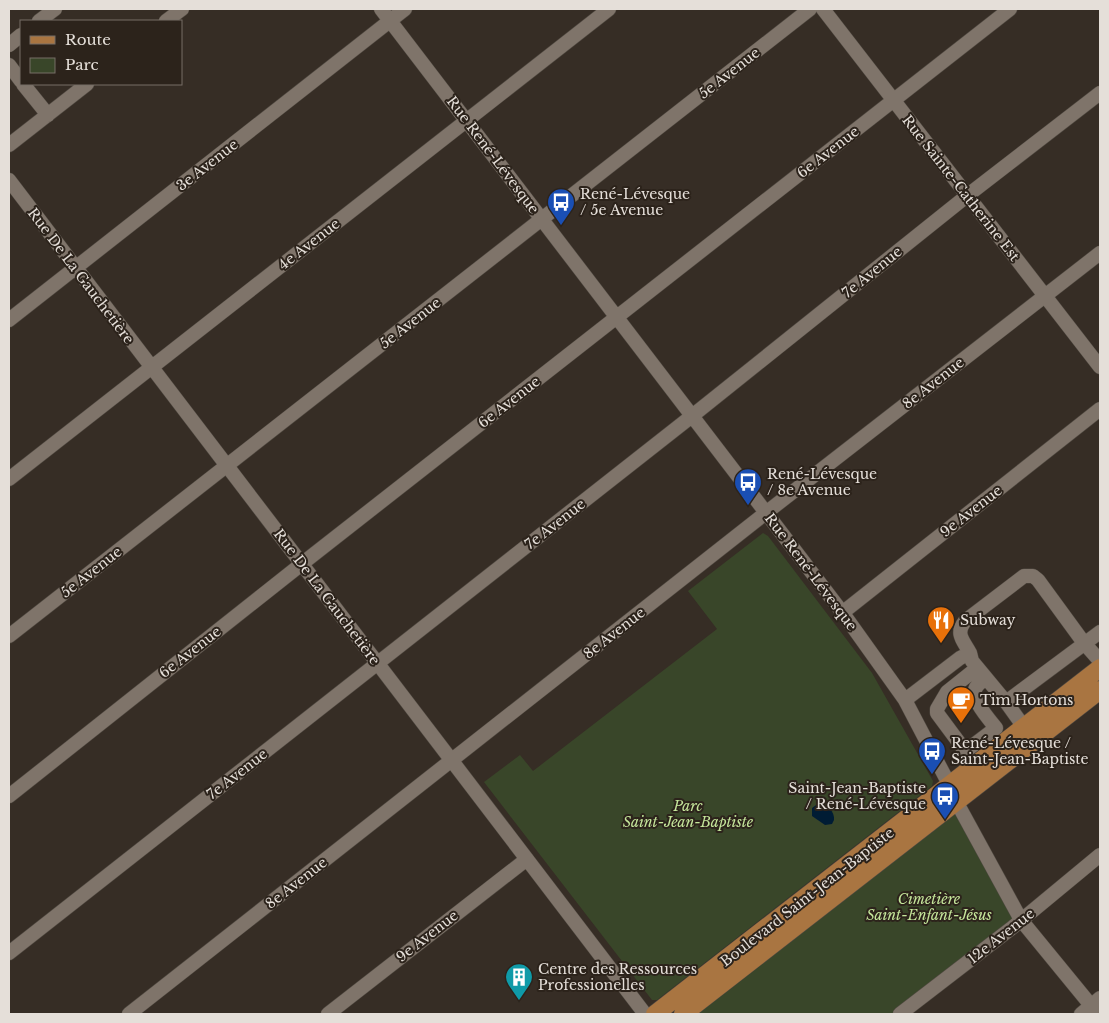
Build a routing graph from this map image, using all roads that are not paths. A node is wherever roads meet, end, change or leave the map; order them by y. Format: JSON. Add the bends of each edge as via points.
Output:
{"nodes":[{"id":1,"x":55,"y":9,"type":"edge"},
{"id":2,"x":182,"y":9,"type":"edge"},
{"id":3,"x":381,"y":9,"type":"edge"},
{"id":4,"x":405,"y":9,"type":"edge"},
{"id":5,"x":609,"y":9,"type":"edge"},
{"id":6,"x":810,"y":9,"type":"edge"},
{"id":7,"x":822,"y":9,"type":"edge"},
{"id":8,"x":1010,"y":9,"type":"edge"},
{"id":9,"x":40,"y":20,"type":"edge"},
{"id":10,"x":167,"y":20,"type":"edge"},
{"id":11,"x":390,"y":21,"type":"junction"},
{"id":12,"x":20,"y":36,"type":"edge"},
{"id":13,"x":9,"y":45,"type":"edge"},
{"id":14,"x":9,"y":65,"type":"edge"},
{"id":15,"x":20,"y":79,"type":"edge"},
{"id":16,"x":24,"y":85,"type":"edge"},
{"id":17,"x":86,"y":85,"type":"edge"},
{"id":18,"x":1100,"y":93,"type":"edge"},
{"id":19,"x":893,"y":100,"type":"junction"},
{"id":20,"x":48,"y":115,"type":"junction"},
{"id":21,"x":466,"y":120,"type":"junction"},
{"id":22,"x":9,"y":145,"type":"edge"},
{"id":23,"x":9,"y":180,"type":"edge"},
{"id":24,"x":968,"y":195,"type":"junction"},
{"id":25,"x":542,"y":220,"type":"junction"},
{"id":26,"x":1100,"y":253,"type":"edge"},
{"id":27,"x":75,"y":268,"type":"junction"},
{"id":28,"x":1046,"y":296,"type":"junction"},
{"id":29,"x":617,"y":317,"type":"junction"},
{"id":30,"x":9,"y":320,"type":"edge"},
{"id":31,"x":1100,"y":367,"type":"edge"},
{"id":32,"x":151,"y":368,"type":"junction"},
{"id":33,"x":1100,"y":409,"type":"edge"},
{"id":34,"x":692,"y":416,"type":"junction"},
{"id":35,"x":227,"y":465,"type":"junction"},
{"id":36,"x":9,"y":480,"type":"edge"},
{"id":37,"x":767,"y":512,"type":"junction"},
{"id":38,"x":302,"y":564,"type":"junction"},
{"id":39,"x":842,"y":612,"type":"junction"},
{"id":40,"x":1100,"y":632,"type":"edge"},
{"id":41,"x":9,"y":636,"type":"edge"},
{"id":42,"x":1084,"y":643,"type":"junction"},
{"id":43,"x":970,"y":652,"type":"junction"},
{"id":44,"x":1100,"y":661,"type":"edge"},
{"id":45,"x":378,"y":663,"type":"junction"},
{"id":46,"x":1100,"y":668,"type":"edge"},
{"id":47,"x":982,"y":673,"type":"junction"},
{"id":48,"x":1100,"y":690,"type":"edge"},
{"id":49,"x":905,"y":700,"type":"junction"},
{"id":50,"x":1006,"y":702,"type":"junction"},
{"id":51,"x":1030,"y":734,"type":"junction"},
{"id":52,"x":451,"y":761,"type":"junction"},
{"id":53,"x":953,"y":794,"type":"junction"},
{"id":54,"x":9,"y":796,"type":"edge"},
{"id":55,"x":1100,"y":855,"type":"edge"},
{"id":56,"x":526,"y":859,"type":"junction"},
{"id":57,"x":1021,"y":920,"type":"junction"},
{"id":58,"x":9,"y":953,"type":"edge"},
{"id":59,"x":1093,"y":1008,"type":"edge"},
{"id":60,"x":129,"y":1014,"type":"edge"},
{"id":61,"x":328,"y":1014,"type":"edge"},
{"id":62,"x":645,"y":1014,"type":"edge"},
{"id":63,"x":655,"y":1014,"type":"edge"},
{"id":64,"x":683,"y":1014,"type":"edge"},
{"id":65,"x":900,"y":1014,"type":"edge"}],
"edges":[{"from":1,"to":9,"type":"street"},
{"from":2,"to":10,"type":"street"},
{"from":3,"to":11,"type":"street","name":"Rue René-Lévesque"},
{"from":4,"to":11,"type":"street","name":"3e Avenue"},
{"from":5,"to":21,"type":"street","name":"4e Avenue"},
{"from":6,"to":25,"type":"street","name":"5e Avenue"},
{"from":7,"to":19,"type":"street","name":"Rue Sainte-Catherine Est"},
{"from":8,"to":19,"type":"street","name":"6e Avenue"},
{"from":11,"to":21,"type":"street","name":"Rue René-Lévesque"},
{"from":11,"to":27,"type":"street","name":"3e Avenue"},
{"from":12,"to":13,"type":"street"},
{"from":14,"to":15,"type":"street"},
{"from":16,"to":20,"type":"street"},
{"from":17,"to":20,"type":"street"},
{"from":18,"to":24,"type":"street","name":"7e Avenue"},
{"from":19,"to":24,"type":"street","name":"Rue Sainte-Catherine Est"},
{"from":19,"to":29,"type":"street","name":"6e Avenue"},
{"from":20,"to":22,"type":"street"},
{"from":21,"to":25,"type":"street","name":"Rue René-Lévesque"},
{"from":21,"to":32,"type":"street","name":"4e Avenue"},
{"from":23,"to":27,"type":"street","name":"Rue De La Gauchetière"},
{"from":24,"to":28,"type":"street","name":"Rue Sainte-Catherine Est"},
{"from":24,"to":34,"type":"street","name":"7e Avenue"},
{"from":25,"to":29,"type":"street","name":"Rue René-Lévesque"},
{"from":25,"to":35,"type":"street","name":"5e Avenue"},
{"from":26,"to":28,"type":"street","name":"8e Avenue"},
{"from":27,"to":30,"type":"street","name":"3e Avenue"},
{"from":27,"to":32,"type":"street","name":"Rue De La Gauchetière"},
{"from":28,"to":31,"type":"street","name":"Rue Sainte-Catherine Est"},
{"from":28,"to":37,"type":"street","name":"8e Avenue"},
{"from":29,"to":34,"type":"street","name":"Rue René-Lévesque"},
{"from":29,"to":38,"type":"street","name":"6e Avenue"},
{"from":32,"to":35,"type":"street","name":"Rue De La Gauchetière"},
{"from":32,"to":36,"type":"street","name":"4e Avenue"},
{"from":33,"to":39,"type":"street","name":"9e Avenue"},
{"from":34,"to":37,"type":"street","name":"Rue René-Lévesque"},
{"from":34,"to":45,"type":"street","name":"7e Avenue"},
{"from":35,"to":38,"type":"street","name":"Rue De La Gauchetière"},
{"from":35,"to":41,"type":"street","name":"5e Avenue"},
{"from":37,"to":39,"type":"street","name":"Rue René-Lévesque"},
{"from":37,"to":52,"type":"street","name":"8e Avenue"},
{"from":38,"to":45,"type":"street","name":"Rue De La Gauchetière"},
{"from":38,"to":54,"type":"street","name":"6e Avenue"},
{"from":39,"to":49,"type":"street","name":"Rue René-Lévesque"},
{"from":40,"to":42,"type":"street"},
{"from":42,"to":43,"type":"street","via":[[1038,580],[1024,576],[960,628]]},
{"from":42,"to":44,"type":"street"},
{"from":42,"to":50,"type":"street"},
{"from":43,"to":47,"type":"street","via":[[972,661]]},
{"from":43,"to":49,"type":"street"},
{"from":45,"to":52,"type":"street","name":"Rue De La Gauchetière"},
{"from":45,"to":58,"type":"street","name":"7e Avenue"},
{"from":46,"to":51,"type":"main road","name":"Boulevard Saint-Jean-Baptiste"},
{"from":47,"to":47,"type":"street","via":[[974,693],[975,700],[996,728],[967,750],[936,709],[947,692]]},
{"from":47,"to":50,"type":"street"},
{"from":48,"to":51,"type":"main road","name":"Boulevard Saint-Jean-Baptiste"},
{"from":49,"to":53,"type":"street","name":"Rue René-Lévesque"},
{"from":50,"to":51,"type":"street"},
{"from":51,"to":53,"type":"main road","name":"Boulevard Saint-Jean-Baptiste"},
{"from":52,"to":56,"type":"street","name":"Rue De La Gauchetière"},
{"from":52,"to":60,"type":"street","name":"8e Avenue"},
{"from":53,"to":57,"type":"street","name":"Rue René-Lévesque"},
{"from":53,"to":63,"type":"main road","name":"Boulevard Saint-Jean-Baptiste"},
{"from":53,"to":64,"type":"main road","name":"Boulevard Saint-Jean-Baptiste"},
{"from":55,"to":57,"type":"street","name":"12e Avenue"},
{"from":56,"to":61,"type":"street","name":"9e Avenue"},
{"from":56,"to":62,"type":"street","name":"Rue De La Gauchetière"},
{"from":57,"to":59,"type":"street","name":"Rue René-Lévesque"},
{"from":57,"to":65,"type":"street","name":"12e Avenue"}]}
